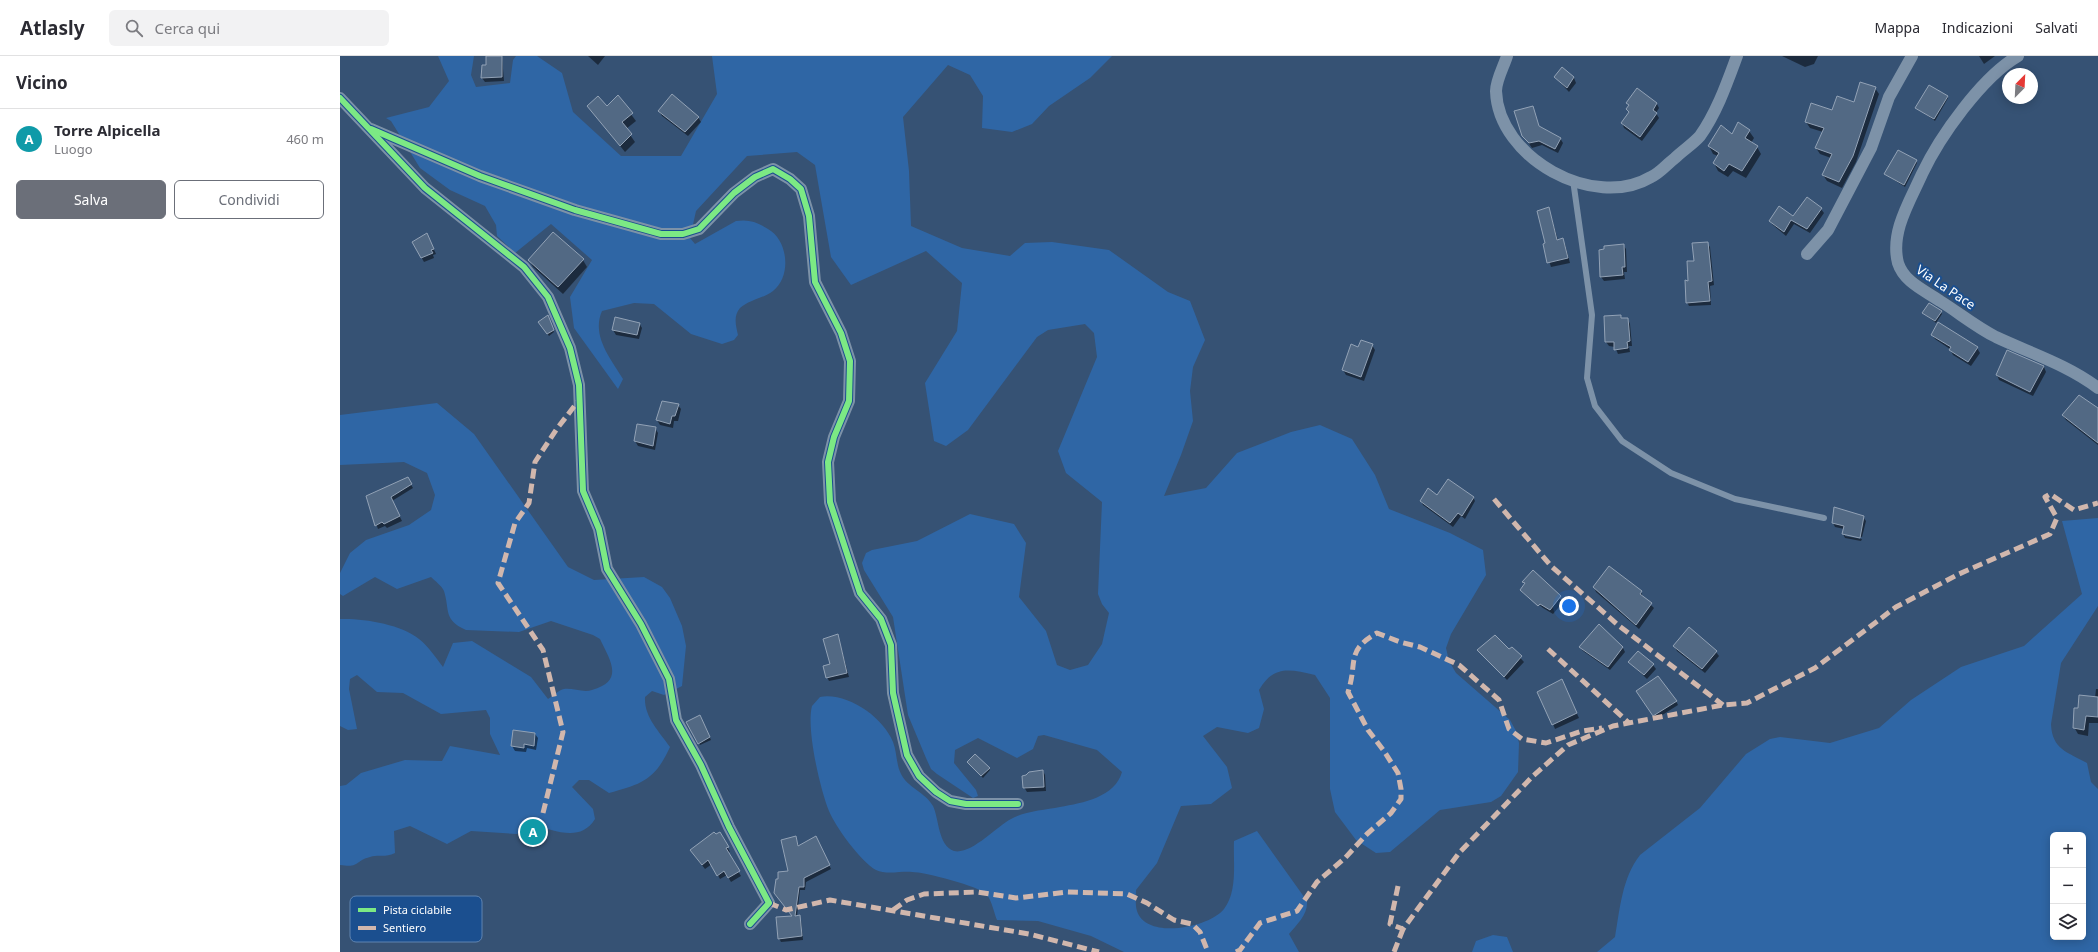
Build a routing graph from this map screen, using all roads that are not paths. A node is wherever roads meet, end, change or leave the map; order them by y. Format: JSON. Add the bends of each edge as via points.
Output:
{"nodes":[{"id":1,"x":1507,"y":56,"type":"edge"},
{"id":2,"x":1737,"y":56,"type":"edge"},
{"id":3,"x":1912,"y":56,"type":"edge"},
{"id":4,"x":2018,"y":56,"type":"edge"},
{"id":5,"x":340,"y":98,"type":"edge"},
{"id":6,"x":371,"y":129,"type":"junction"},
{"id":7,"x":1573,"y":180,"type":"junction"},
{"id":8,"x":1807,"y":254,"type":"dead end"},
{"id":9,"x":2098,"y":388,"type":"edge"},
{"id":10,"x":1824,"y":518,"type":"dead end"},
{"id":11,"x":1018,"y":804,"type":"dead end"},
{"id":12,"x":750,"y":924,"type":"dead end"}],
"edges":[{"from":1,"to":7,"type":"street","via":[[1496,90],[1504,125],[1521,149],[1548,171]]},
{"from":2,"to":7,"type":"street","via":[[1720,100],[1699,136],[1651,178],[1625,188],[1593,186]]},
{"from":3,"to":8,"type":"street","via":[[1889,97],[1871,148],[1828,230]]},
{"from":4,"to":9,"type":"street","name":"Via La Pace","via":[[1986,81],[1930,157],[1900,222],[1896,241],[1898,263],[1906,279],[1994,336],[2083,377]]},
{"from":5,"to":6,"type":"street"},
{"from":6,"to":11,"type":"street","via":[[480,176],[575,210],[661,234],[683,234],[699,229],[734,193],[755,176],[773,169],[801,189],[809,216],[815,282],[841,333],[850,361],[849,401],[834,437],[828,462],[830,502],[860,593],[881,619],[891,646],[893,693],[907,755],[919,776],[950,801],[966,804]]},
{"from":6,"to":12,"type":"street","via":[[425,188],[524,267],[548,297],[570,348],[579,385],[583,491],[599,529],[607,570],[641,624],[669,679],[676,720],[769,903]]},
{"from":7,"to":10,"type":"lane","via":[[1592,315],[1587,378],[1595,406],[1622,440],[1671,473],[1735,499]]}]}
